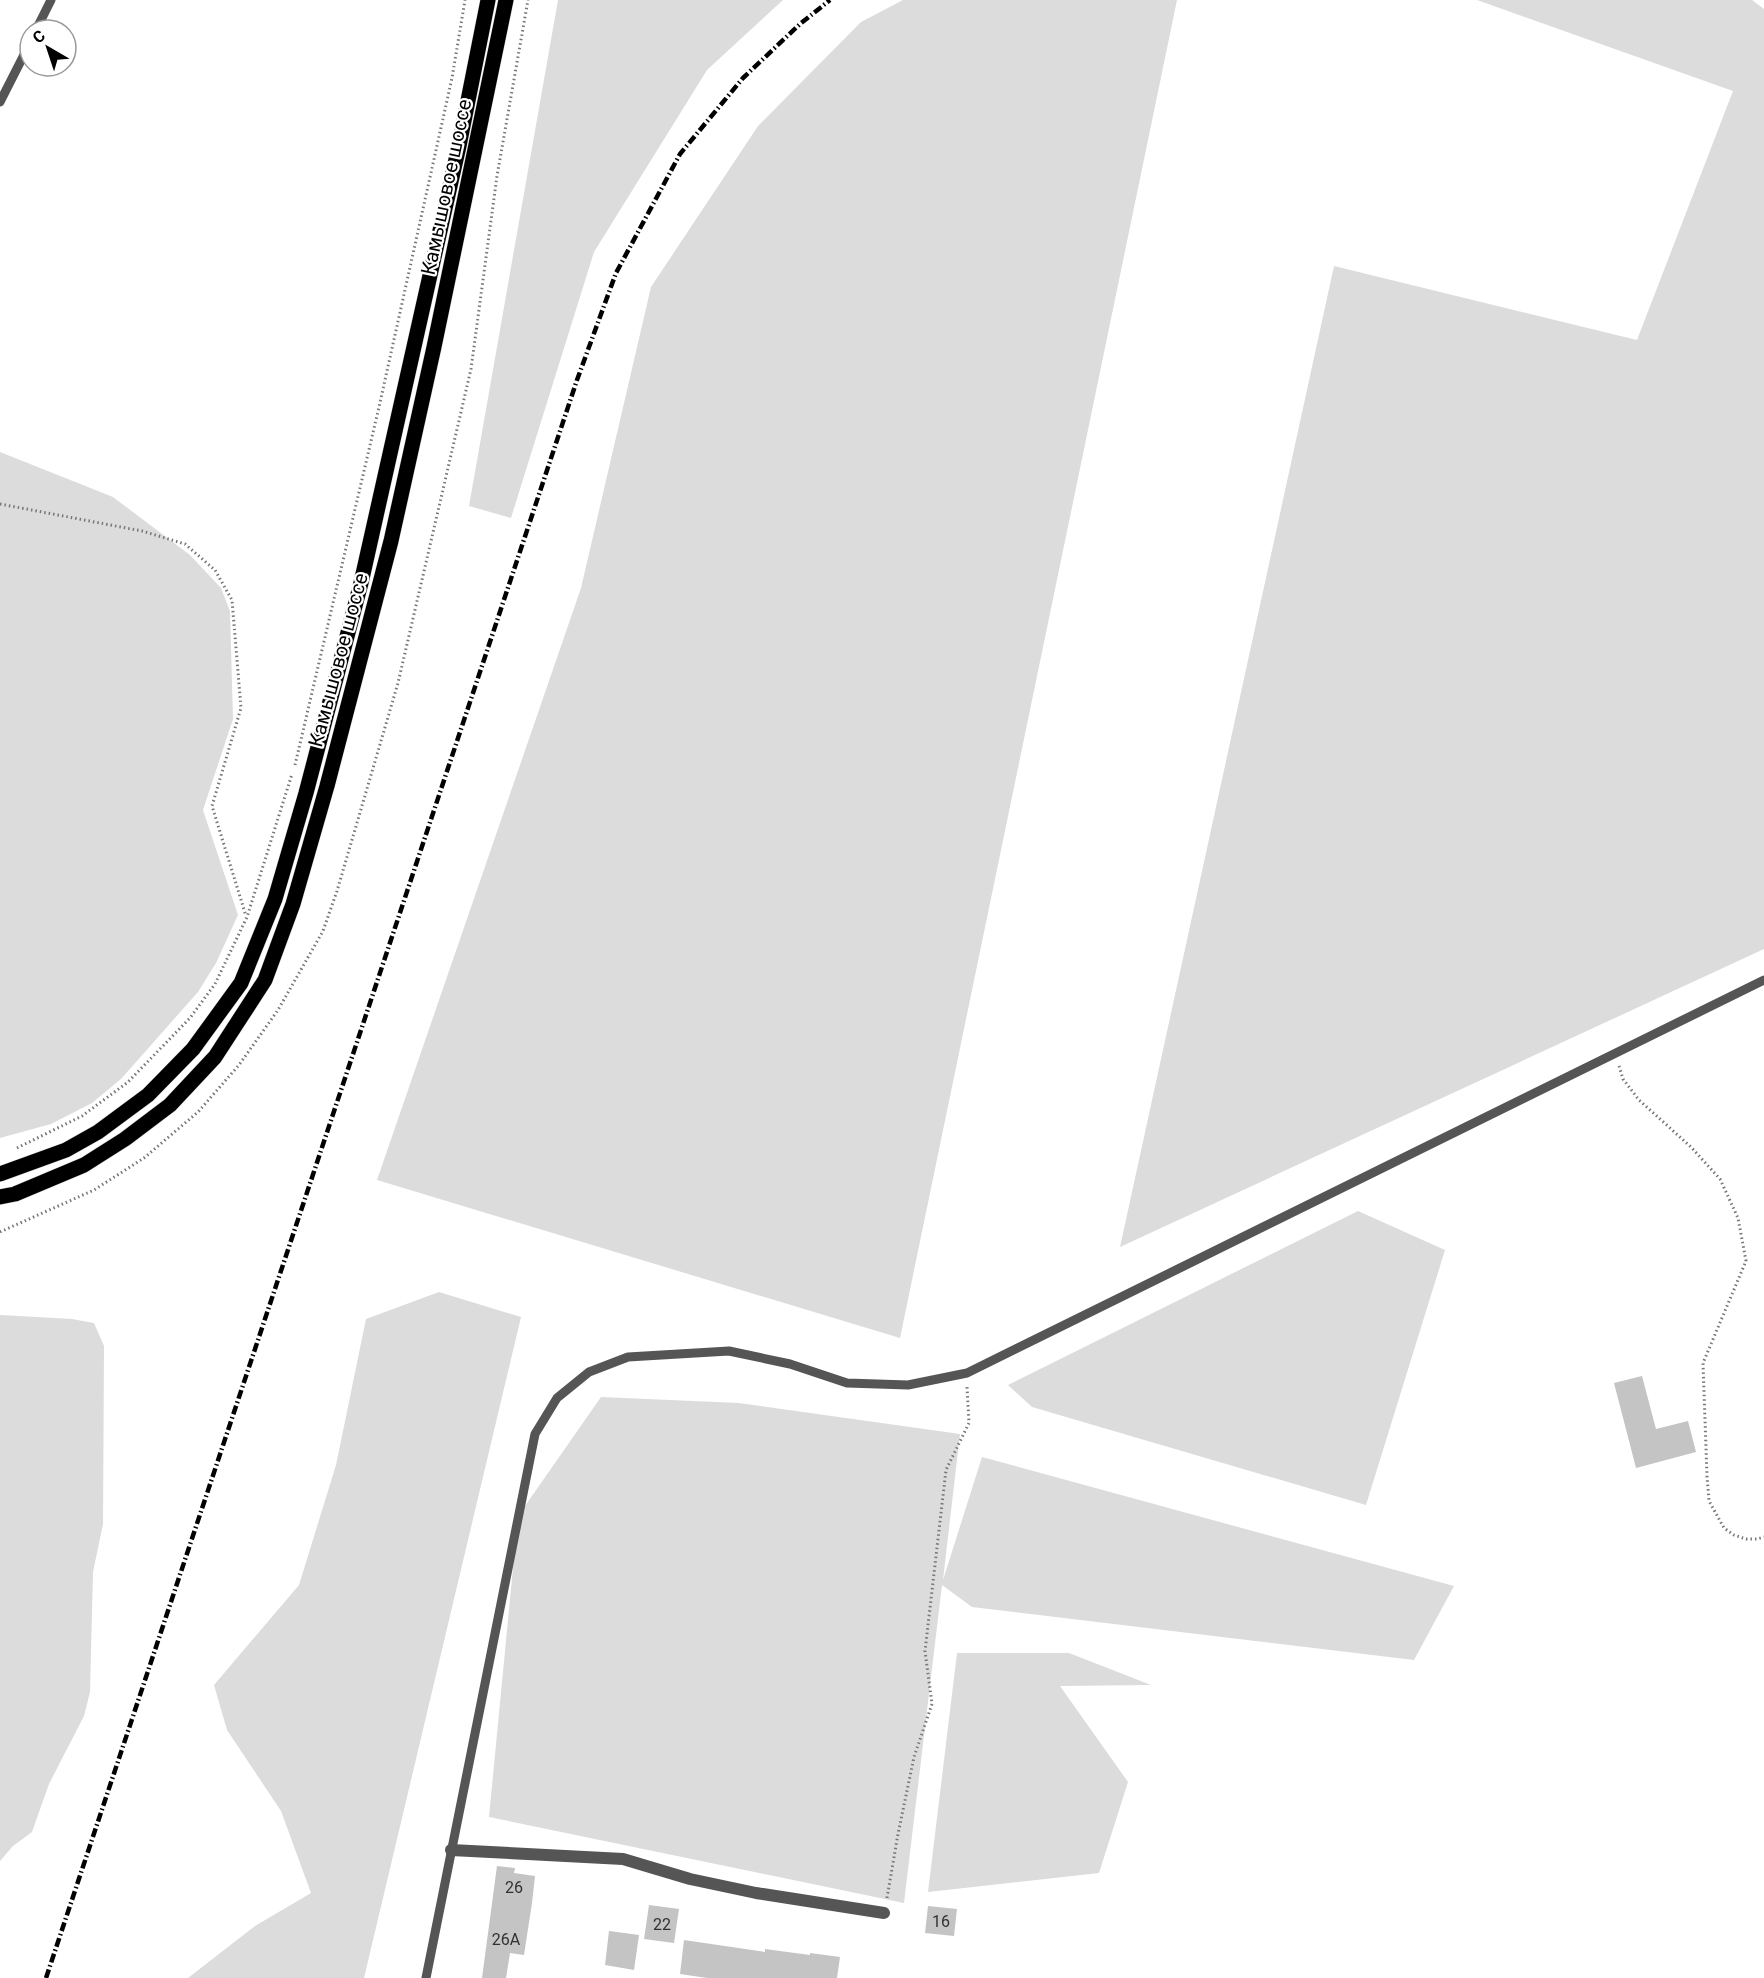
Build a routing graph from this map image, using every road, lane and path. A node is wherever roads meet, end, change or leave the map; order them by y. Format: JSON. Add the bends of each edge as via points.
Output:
{"nodes":[{"id":1,"x":51,"y":0,"type":"edge"},
{"id":2,"x":465,"y":0,"type":"edge"},
{"id":3,"x":488,"y":0,"type":"edge"},
{"id":4,"x":506,"y":0,"type":"edge"},
{"id":5,"x":42,"y":18,"type":"edge"},
{"id":6,"x":18,"y":67,"type":"edge"},
{"id":7,"x":0,"y":102,"type":"edge"},
{"id":8,"x":0,"y":504,"type":"edge"},
{"id":9,"x":247,"y":917,"type":"junction"},
{"id":10,"x":1764,"y":980,"type":"edge"},
{"id":11,"x":1614,"y":1053,"type":"junction"},
{"id":12,"x":16,"y":1149,"type":"dead end"},
{"id":13,"x":0,"y":1174,"type":"edge"},
{"id":14,"x":0,"y":1197,"type":"edge"},
{"id":15,"x":967,"y":1373,"type":"junction"},
{"id":16,"x":1764,"y":1537,"type":"edge"},
{"id":17,"x":451,"y":1850,"type":"junction"},
{"id":18,"x":884,"y":1913,"type":"joint"},
{"id":19,"x":426,"y":1978,"type":"edge"}],
"edges":[{"from":1,"to":5,"type":"lane"},
{"from":2,"to":9,"type":"path","via":[[452,78],[293,771]]},
{"from":3,"to":13,"type":"main road","name":"Камышовое шоссе","via":[[358,594],[275,899],[241,982],[193,1049],[148,1095],[66,1150]]},
{"from":4,"to":14,"type":"main road","name":"Камышовое шоссе","via":[[391,541],[327,786],[296,893],[265,980],[215,1057],[170,1105],[84,1165]]},
{"from":6,"to":7,"type":"lane"},
{"from":8,"to":9,"type":"path","via":[[142,531],[185,544],[215,570],[232,600],[240,708],[212,806]]},
{"from":9,"to":12,"type":"path","via":[[215,984],[190,1018],[128,1082],[82,1116]]},
{"from":10,"to":11,"type":"lane"},
{"from":11,"to":15,"type":"lane"},
{"from":11,"to":16,"type":"path","via":[[1623,1078],[1639,1100],[1720,1179],[1738,1218],[1746,1261],[1703,1363],[1709,1501],[1724,1528],[1734,1535],[1746,1539]]},
{"from":15,"to":17,"type":"lane","via":[[908,1385],[847,1383],[790,1364],[729,1351],[628,1358],[589,1372],[557,1398],[535,1434]]},
{"from":15,"to":18,"type":"path","via":[[969,1423],[946,1470],[925,1651],[932,1704],[914,1757]]},
{"from":17,"to":18,"type":"street","via":[[623,1859],[756,1893]]},
{"from":17,"to":19,"type":"lane"}]}
